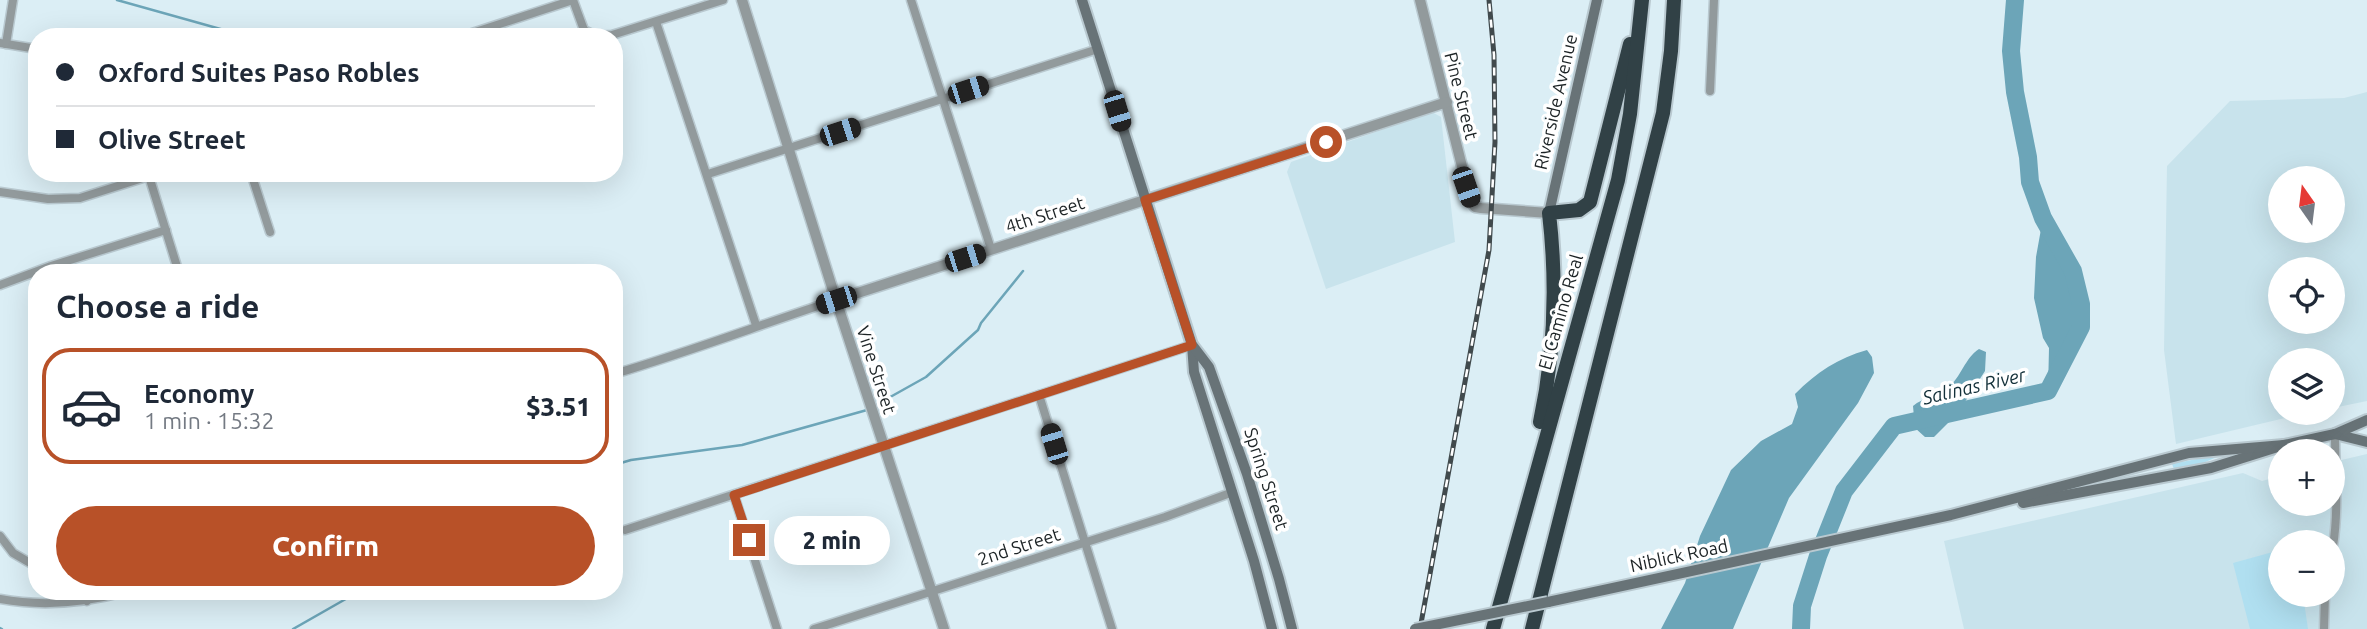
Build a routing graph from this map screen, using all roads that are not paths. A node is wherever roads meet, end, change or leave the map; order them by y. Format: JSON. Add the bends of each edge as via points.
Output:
{"nodes":[{"id":1,"x":13,"y":0,"type":"edge"},
{"id":2,"x":573,"y":0,"type":"edge"},
{"id":3,"x":723,"y":0,"type":"edge"},
{"id":4,"x":742,"y":0,"type":"edge"},
{"id":5,"x":911,"y":0,"type":"edge"},
{"id":6,"x":1082,"y":0,"type":"edge"},
{"id":7,"x":1420,"y":0,"type":"edge"},
{"id":8,"x":1597,"y":0,"type":"edge"},
{"id":9,"x":1642,"y":0,"type":"edge"},
{"id":10,"x":1674,"y":0,"type":"edge"},
{"id":11,"x":1714,"y":0,"type":"edge"},
{"id":12,"x":1642,"y":17,"type":"junction"},
{"id":13,"x":656,"y":22,"type":"junction"},
{"id":14,"x":487,"y":28,"type":"edge"},
{"id":15,"x":583,"y":28,"type":"edge"},
{"id":16,"x":623,"y":31,"type":"edge"},
{"id":17,"x":3,"y":43,"type":"edge"},
{"id":18,"x":28,"y":47,"type":"edge"},
{"id":19,"x":1098,"y":48,"type":"junction"},
{"id":20,"x":1710,"y":91,"type":"dead end"},
{"id":21,"x":943,"y":99,"type":"junction"},
{"id":22,"x":1447,"y":102,"type":"junction"},
{"id":23,"x":789,"y":148,"type":"junction"},
{"id":24,"x":708,"y":174,"type":"junction"},
{"id":25,"x":128,"y":182,"type":"edge"},
{"id":26,"x":151,"y":182,"type":"edge"},
{"id":27,"x":254,"y":182,"type":"edge"},
{"id":28,"x":0,"y":192,"type":"edge"},
{"id":29,"x":1145,"y":200,"type":"junction"},
{"id":30,"x":1549,"y":212,"type":"junction"},
{"id":31,"x":166,"y":230,"type":"junction"},
{"id":32,"x":270,"y":232,"type":"dead end"},
{"id":33,"x":991,"y":249,"type":"junction"},
{"id":34,"x":57,"y":264,"type":"edge"},
{"id":35,"x":176,"y":264,"type":"edge"},
{"id":36,"x":28,"y":275,"type":"edge"},
{"id":37,"x":0,"y":285,"type":"edge"},
{"id":38,"x":836,"y":300,"type":"junction"},
{"id":39,"x":756,"y":325,"type":"junction"},
{"id":40,"x":1192,"y":345,"type":"junction"},
{"id":41,"x":623,"y":371,"type":"edge"},
{"id":42,"x":1039,"y":395,"type":"junction"},
{"id":43,"x":2367,"y":420,"type":"edge"},
{"id":44,"x":2335,"y":434,"type":"junction"},
{"id":45,"x":2312,"y":439,"type":"edge"},
{"id":46,"x":2367,"y":442,"type":"edge"},
{"id":47,"x":884,"y":446,"type":"junction"},
{"id":48,"x":2268,"y":446,"type":"edge"},
{"id":49,"x":2268,"y":450,"type":"edge"},
{"id":50,"x":1233,"y":492,"type":"junction"},
{"id":51,"x":734,"y":495,"type":"junction"},
{"id":52,"x":1951,"y":515,"type":"junction"},
{"id":53,"x":625,"y":530,"type":"dead end"},
{"id":54,"x":2335,"y":530,"type":"edge"},
{"id":55,"x":0,"y":536,"type":"edge"},
{"id":56,"x":1085,"y":543,"type":"junction"},
{"id":57,"x":28,"y":561,"type":"edge"},
{"id":58,"x":1508,"y":575,"type":"junction"},
{"id":59,"x":932,"y":592,"type":"junction"},
{"id":60,"x":0,"y":599,"type":"edge"},
{"id":61,"x":91,"y":600,"type":"edge"},
{"id":62,"x":87,"y":601,"type":"joint"},
{"id":63,"x":2325,"y":607,"type":"edge"},
{"id":64,"x":777,"y":629,"type":"edge"},
{"id":65,"x":814,"y":629,"type":"edge"},
{"id":66,"x":944,"y":629,"type":"edge"},
{"id":67,"x":1112,"y":629,"type":"edge"},
{"id":68,"x":1272,"y":629,"type":"edge"},
{"id":69,"x":1292,"y":629,"type":"edge"},
{"id":70,"x":1415,"y":629,"type":"edge"},
{"id":71,"x":1493,"y":629,"type":"edge"},
{"id":72,"x":1532,"y":629,"type":"edge"},
{"id":73,"x":2324,"y":629,"type":"edge"}],
"edges":[{"from":1,"to":17,"type":"street"},
{"from":2,"to":14,"type":"street"},
{"from":2,"to":15,"type":"street"},
{"from":3,"to":13,"type":"street"},
{"from":4,"to":23,"type":"street","name":"Vine Street"},
{"from":5,"to":21,"type":"street"},
{"from":6,"to":19,"type":"main road","name":"Spring Street"},
{"from":7,"to":22,"type":"street","name":"Pine Street"},
{"from":8,"to":30,"type":"main road","name":"Riverside Avenue"},
{"from":9,"to":12,"type":"highway","name":"El Camino Real"},
{"from":10,"to":72,"type":"highway","via":[[1663,113]]},
{"from":11,"to":20,"type":"street"},
{"from":12,"to":30,"type":"highway","via":[[1629,48],[1590,202],[1578,210]]},
{"from":12,"to":58,"type":"highway","name":"El Camino Real","via":[[1618,180]]},
{"from":13,"to":16,"type":"street"},
{"from":13,"to":24,"type":"street"},
{"from":17,"to":18,"type":"street"},
{"from":19,"to":21,"type":"street"},
{"from":19,"to":29,"type":"main road","name":"Spring Street"},
{"from":21,"to":23,"type":"street"},
{"from":21,"to":33,"type":"street"},
{"from":22,"to":29,"type":"street","name":"4th Street"},
{"from":22,"to":30,"type":"street","name":"Pine Street","via":[[1466,187],[1475,206]]},
{"from":23,"to":24,"type":"street"},
{"from":23,"to":38,"type":"street","name":"Vine Street"},
{"from":24,"to":39,"type":"street"},
{"from":25,"to":28,"type":"street","via":[[80,198]]},
{"from":26,"to":31,"type":"street"},
{"from":27,"to":32,"type":"street"},
{"from":29,"to":33,"type":"street","name":"4th Street"},
{"from":29,"to":40,"type":"main road","name":"Spring Street"},
{"from":30,"to":58,"type":"highway","via":[[1554,311],[1550,367]]},
{"from":31,"to":34,"type":"street"},
{"from":31,"to":35,"type":"street"},
{"from":33,"to":38,"type":"street","name":"4th Street"},
{"from":36,"to":37,"type":"street"},
{"from":38,"to":39,"type":"street","name":"4th Street"},
{"from":38,"to":47,"type":"street","name":"Vine Street"},
{"from":39,"to":41,"type":"street","name":"4th Street"},
{"from":40,"to":42,"type":"street"},
{"from":40,"to":50,"type":"main road","name":"Spring Street","via":[[1194,372]]},
{"from":40,"to":69,"type":"main road","name":"Spring Street","via":[[1209,367],[1247,474]]},
{"from":42,"to":47,"type":"street"},
{"from":42,"to":56,"type":"street"},
{"from":43,"to":44,"type":"main road","name":"Niblick Road"},
{"from":44,"to":45,"type":"main road","name":"Niblick Road"},
{"from":44,"to":46,"type":"main road","name":"Niblick Road"},
{"from":44,"to":54,"type":"street"},
{"from":47,"to":51,"type":"street"},
{"from":47,"to":59,"type":"street","name":"Vine Street"},
{"from":48,"to":52,"type":"main road","name":"Niblick Road","via":[[2189,453]]},
{"from":49,"to":52,"type":"main road","name":"Niblick Road","via":[[2211,468]]},
{"from":50,"to":56,"type":"street","name":"2nd Street"},
{"from":50,"to":68,"type":"main road","name":"Spring Street"},
{"from":51,"to":53,"type":"street"},
{"from":51,"to":64,"type":"street"},
{"from":52,"to":70,"type":"main road","name":"Niblick Road","bridge":true},
{"from":55,"to":57,"type":"street","via":[[13,553]]},
{"from":56,"to":59,"type":"street","name":"2nd Street"},
{"from":56,"to":67,"type":"street"},
{"from":58,"to":71,"type":"highway","name":"El Camino Real"},
{"from":59,"to":65,"type":"street","name":"2nd Street"},
{"from":59,"to":66,"type":"street","name":"Vine Street"},
{"from":60,"to":62,"type":"street","via":[[52,604]]},
{"from":61,"to":62,"type":"street"},
{"from":63,"to":73,"type":"street"}]}
